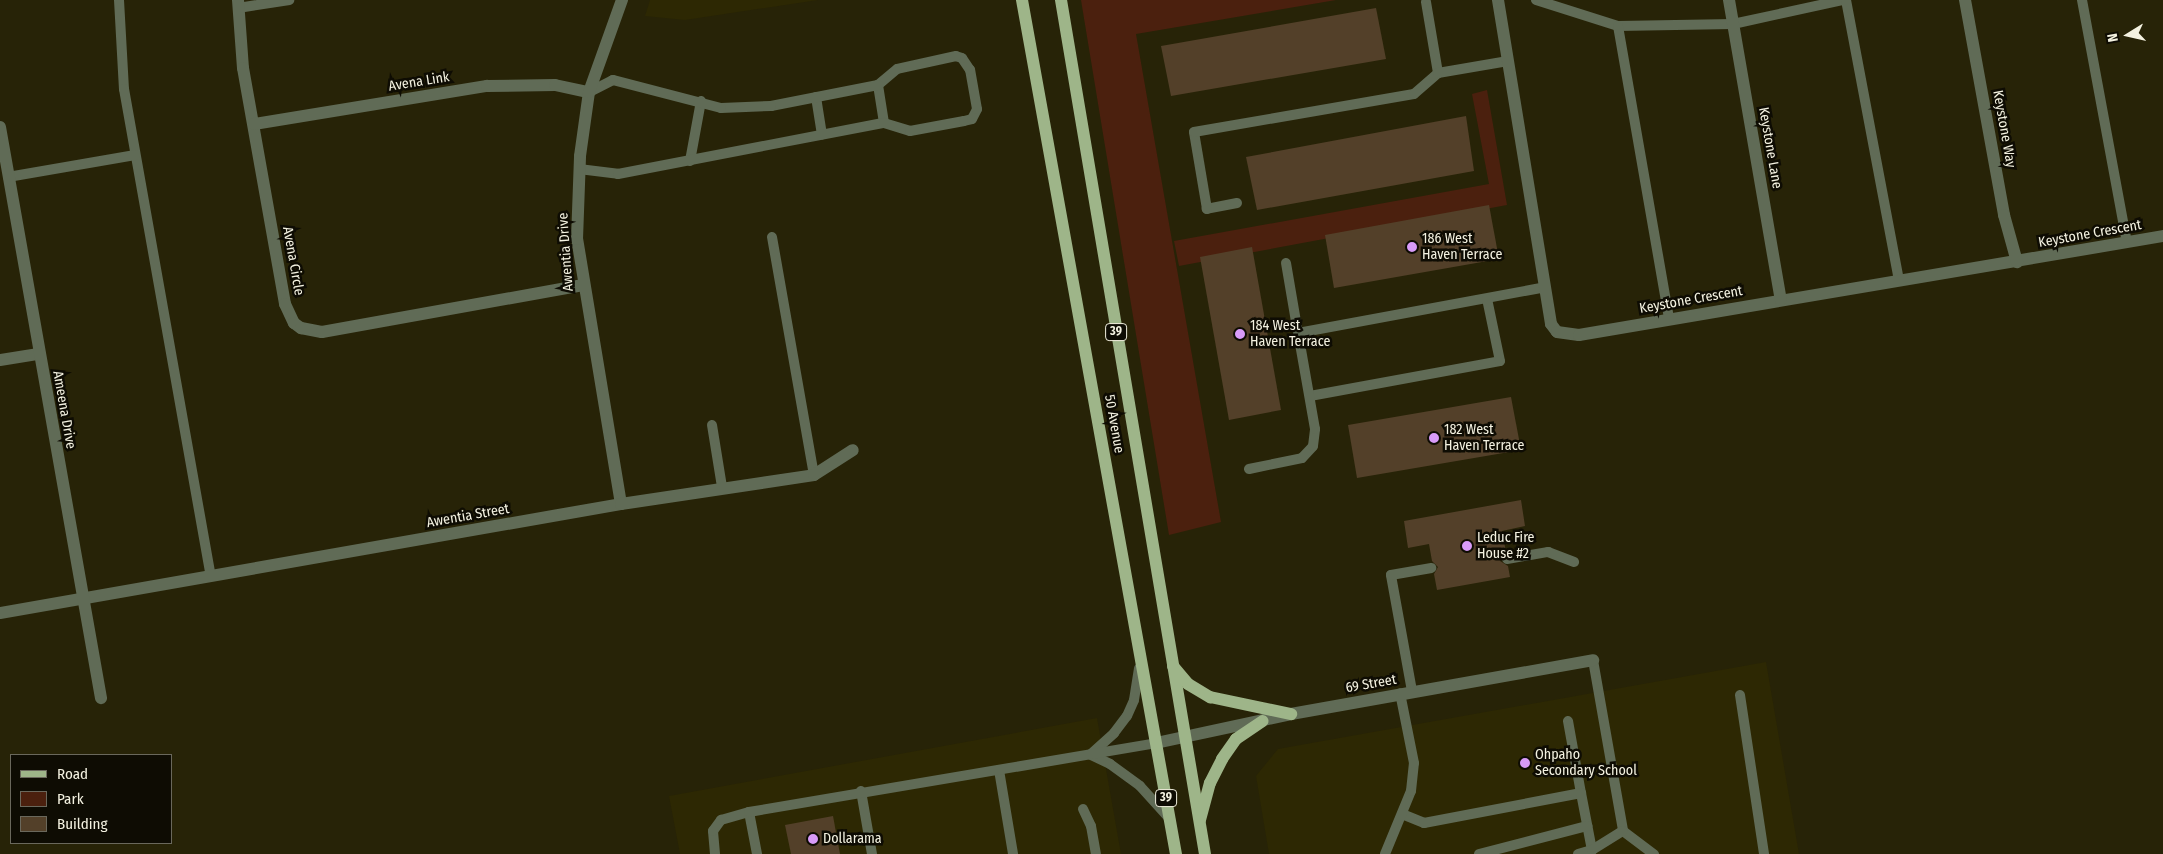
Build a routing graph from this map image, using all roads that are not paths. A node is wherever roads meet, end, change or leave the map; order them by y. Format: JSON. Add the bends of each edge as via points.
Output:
{"nodes":[{"id":1,"x":119,"y":0,"type":"edge"},
{"id":2,"x":289,"y":0,"type":"edge"},
{"id":3,"x":622,"y":0,"type":"edge"},
{"id":4,"x":1022,"y":0,"type":"edge"},
{"id":5,"x":1061,"y":0,"type":"edge"},
{"id":6,"x":1498,"y":0,"type":"edge"},
{"id":7,"x":1536,"y":0,"type":"edge"},
{"id":8,"x":1729,"y":0,"type":"edge"},
{"id":9,"x":1845,"y":0,"type":"edge"},
{"id":10,"x":1965,"y":0,"type":"edge"},
{"id":11,"x":2082,"y":0,"type":"edge"},
{"id":12,"x":1426,"y":2,"type":"dead end"},
{"id":13,"x":238,"y":4,"type":"edge"},
{"id":14,"x":1733,"y":24,"type":"junction"},
{"id":15,"x":1618,"y":26,"type":"junction"},
{"id":16,"x":1508,"y":61,"type":"junction"},
{"id":17,"x":1438,"y":73,"type":"junction"},
{"id":18,"x":878,"y":84,"type":"junction"},
{"id":19,"x":589,"y":92,"type":"junction"},
{"id":20,"x":816,"y":97,"type":"junction"},
{"id":21,"x":701,"y":101,"type":"junction"},
{"id":22,"x":884,"y":123,"type":"junction"},
{"id":23,"x":254,"y":124,"type":"junction"},
{"id":24,"x":0,"y":127,"type":"edge"},
{"id":25,"x":822,"y":135,"type":"junction"},
{"id":26,"x":135,"y":155,"type":"junction"},
{"id":27,"x":690,"y":161,"type":"junction"},
{"id":28,"x":579,"y":169,"type":"junction"},
{"id":29,"x":8,"y":177,"type":"junction"},
{"id":30,"x":1237,"y":203,"type":"dead end"},
{"id":31,"x":2163,"y":236,"type":"edge"},
{"id":32,"x":772,"y":237,"type":"dead end"},
{"id":33,"x":2127,"y":242,"type":"junction"},
{"id":34,"x":2017,"y":262,"type":"junction"},
{"id":35,"x":1286,"y":263,"type":"dead end"},
{"id":36,"x":1899,"y":281,"type":"junction"},
{"id":37,"x":582,"y":285,"type":"junction"},
{"id":38,"x":1545,"y":288,"type":"junction"},
{"id":39,"x":1487,"y":298,"type":"junction"},
{"id":40,"x":1781,"y":300,"type":"junction"},
{"id":41,"x":1669,"y":319,"type":"junction"},
{"id":42,"x":1298,"y":334,"type":"junction"},
{"id":43,"x":39,"y":354,"type":"junction"},
{"id":44,"x":0,"y":360,"type":"edge"},
{"id":45,"x":1310,"y":396,"type":"junction"},
{"id":46,"x":712,"y":425,"type":"dead end"},
{"id":47,"x":853,"y":450,"type":"dead end"},
{"id":48,"x":1249,"y":469,"type":"dead end"},
{"id":49,"x":814,"y":475,"type":"junction"},
{"id":50,"x":722,"y":487,"type":"junction"},
{"id":51,"x":621,"y":504,"type":"junction"},
{"id":52,"x":1507,"y":559,"type":"dead end"},
{"id":53,"x":1574,"y":562,"type":"dead end"},
{"id":54,"x":1431,"y":568,"type":"dead end"},
{"id":55,"x":211,"y":576,"type":"junction"},
{"id":56,"x":83,"y":598,"type":"junction"},
{"id":57,"x":0,"y":613,"type":"edge"},
{"id":58,"x":1140,"y":654,"type":"junction"},
{"id":59,"x":1593,"y":660,"type":"joint"},
{"id":60,"x":1171,"y":664,"type":"junction"},
{"id":61,"x":1406,"y":692,"type":"junction"},
{"id":62,"x":1740,"y":695,"type":"dead end"},
{"id":63,"x":101,"y":698,"type":"dead end"},
{"id":64,"x":1291,"y":714,"type":"junction"},
{"id":65,"x":1263,"y":721,"type":"junction"},
{"id":66,"x":1568,"y":721,"type":"dead end"},
{"id":67,"x":1184,"y":737,"type":"junction"},
{"id":68,"x":1156,"y":743,"type":"junction"},
{"id":69,"x":1091,"y":755,"type":"junction"},
{"id":70,"x":999,"y":770,"type":"junction"},
{"id":71,"x":861,"y":791,"type":"junction"},
{"id":72,"x":1581,"y":792,"type":"junction"},
{"id":73,"x":1083,"y":809,"type":"dead end"},
{"id":74,"x":749,"y":812,"type":"junction"},
{"id":75,"x":1402,"y":814,"type":"junction"},
{"id":76,"x":1170,"y":819,"type":"junction"},
{"id":77,"x":1199,"y":822,"type":"junction"},
{"id":78,"x":1587,"y":826,"type":"junction"},
{"id":79,"x":1623,"y":831,"type":"junction"},
{"id":80,"x":1592,"y":850,"type":"junction"},
{"id":81,"x":1387,"y":853,"type":"edge"},
{"id":82,"x":715,"y":854,"type":"edge"},
{"id":83,"x":757,"y":854,"type":"edge"},
{"id":84,"x":872,"y":854,"type":"edge"},
{"id":85,"x":1013,"y":854,"type":"edge"},
{"id":86,"x":1096,"y":854,"type":"edge"},
{"id":87,"x":1176,"y":854,"type":"edge"},
{"id":88,"x":1205,"y":854,"type":"edge"},
{"id":89,"x":1479,"y":854,"type":"edge"},
{"id":90,"x":1578,"y":854,"type":"edge"},
{"id":91,"x":1654,"y":854,"type":"edge"},
{"id":92,"x":1764,"y":854,"type":"edge"}],
"edges":[{"from":1,"to":26,"type":"lane","via":[[120,57]]},
{"from":2,"to":13,"type":"lane"},
{"from":3,"to":19,"type":"street","name":"Awentia Drive"},
{"from":4,"to":58,"type":"main road","name":"50 Avenue","number":"39"},
{"from":5,"to":60,"type":"main road","name":"50 Avenue","number":"39"},
{"from":6,"to":16,"type":"street","name":"Keystone Crescent"},
{"from":7,"to":15,"type":"lane"},
{"from":8,"to":14,"type":"street","name":"Keystone Lane"},
{"from":9,"to":14,"type":"lane"},
{"from":9,"to":36,"type":"lane"},
{"from":10,"to":34,"type":"street","name":"Keystone Way","via":[[2004,216]]},
{"from":11,"to":33,"type":"lane"},
{"from":12,"to":17,"type":"lane"},
{"from":13,"to":23,"type":"street","name":"Avena Circle","via":[[243,68]]},
{"from":14,"to":15,"type":"lane"},
{"from":14,"to":40,"type":"street","name":"Keystone Lane"},
{"from":15,"to":41,"type":"lane"},
{"from":16,"to":17,"type":"lane"},
{"from":16,"to":38,"type":"street","name":"Keystone Crescent"},
{"from":17,"to":30,"type":"lane","via":[[1414,94],[1194,132],[1207,209]]},
{"from":18,"to":20,"type":"lane"},
{"from":18,"to":22,"type":"lane"},
{"from":18,"to":22,"type":"lane","via":[[897,69],[956,56],[962,58],[970,70],[977,109],[972,119],[910,131]]},
{"from":19,"to":21,"type":"lane","via":[[613,80]]},
{"from":19,"to":23,"type":"street","name":"Avena Link","via":[[556,85],[487,86]]},
{"from":19,"to":28,"type":"street","name":"Awentia Drive"},
{"from":20,"to":21,"type":"lane","via":[[771,106],[721,108]]},
{"from":20,"to":25,"type":"lane"},
{"from":21,"to":27,"type":"lane"},
{"from":22,"to":25,"type":"lane"},
{"from":23,"to":37,"type":"street","name":"Avena Circle","via":[[285,304],[294,323],[301,328],[322,332]]},
{"from":24,"to":29,"type":"street","name":"Ameena Drive"},
{"from":25,"to":27,"type":"lane"},
{"from":26,"to":29,"type":"lane"},
{"from":26,"to":55,"type":"lane"},
{"from":27,"to":28,"type":"lane","via":[[618,174]]},
{"from":28,"to":37,"type":"street","name":"Awentia Drive","via":[[577,239]]},
{"from":29,"to":43,"type":"street","name":"Ameena Drive"},
{"from":31,"to":33,"type":"street","name":"Keystone Crescent"},
{"from":32,"to":49,"type":"lane"},
{"from":33,"to":34,"type":"street","name":"Keystone Crescent"},
{"from":34,"to":36,"type":"street","name":"Keystone Crescent"},
{"from":35,"to":42,"type":"lane"},
{"from":36,"to":40,"type":"street","name":"Keystone Crescent"},
{"from":37,"to":51,"type":"street","name":"Awentia Drive"},
{"from":38,"to":39,"type":"lane"},
{"from":38,"to":41,"type":"street","name":"Keystone Crescent","via":[[1551,324],[1557,332],[1579,335]]},
{"from":39,"to":42,"type":"lane"},
{"from":39,"to":45,"type":"lane","via":[[1500,361]]},
{"from":40,"to":41,"type":"street","name":"Keystone Crescent"},
{"from":42,"to":45,"type":"lane"},
{"from":43,"to":44,"type":"street"},
{"from":43,"to":56,"type":"street","name":"Ameena Drive"},
{"from":45,"to":48,"type":"lane","via":[[1315,429],[1313,446],[1302,458]]},
{"from":46,"to":50,"type":"lane"},
{"from":47,"to":49,"type":"street","name":"Awentia Street"},
{"from":49,"to":50,"type":"street","name":"Awentia Street"},
{"from":50,"to":51,"type":"street","name":"Awentia Street"},
{"from":51,"to":55,"type":"street","name":"Awentia Street"},
{"from":52,"to":53,"type":"lane","via":[[1548,552]]},
{"from":54,"to":61,"type":"lane","via":[[1391,575]]},
{"from":55,"to":56,"type":"street","name":"Awentia Street"},
{"from":56,"to":57,"type":"street","name":"Awentia Street"},
{"from":56,"to":63,"type":"street","name":"Ameena Drive"},
{"from":58,"to":68,"type":"main road","name":"50 Avenue","number":"39"},
{"from":58,"to":69,"type":"lane","via":[[1137,686],[1127,716]]},
{"from":59,"to":61,"type":"street","name":"69 Street"},
{"from":59,"to":79,"type":"lane"},
{"from":60,"to":64,"type":"main road","via":[[1188,684],[1210,697]]},
{"from":60,"to":67,"type":"main road","name":"50 Avenue","number":"39"},
{"from":61,"to":64,"type":"street","name":"69 Street"},
{"from":61,"to":75,"type":"lane","via":[[1414,763],[1411,791]]},
{"from":62,"to":92,"type":"lane"},
{"from":64,"to":65,"type":"street","name":"69 Street"},
{"from":65,"to":67,"type":"street","name":"69 Street"},
{"from":65,"to":77,"type":"main road","via":[[1236,739],[1222,759],[1210,783]]},
{"from":66,"to":72,"type":"lane"},
{"from":67,"to":68,"type":"street","name":"69 Street"},
{"from":67,"to":77,"type":"main road","name":"50 Avenue","number":"39"},
{"from":68,"to":69,"type":"lane"},
{"from":68,"to":76,"type":"main road","name":"50 Avenue","number":"39"},
{"from":69,"to":70,"type":"lane"},
{"from":69,"to":76,"type":"lane","via":[[1110,764],[1140,786]]},
{"from":70,"to":71,"type":"lane"},
{"from":70,"to":85,"type":"lane"},
{"from":71,"to":74,"type":"lane"},
{"from":71,"to":84,"type":"lane"},
{"from":72,"to":75,"type":"lane","via":[[1424,823]]},
{"from":72,"to":78,"type":"lane"},
{"from":73,"to":86,"type":"lane","via":[[1091,826]]},
{"from":74,"to":82,"type":"lane","via":[[721,820],[713,831]]},
{"from":74,"to":83,"type":"lane"},
{"from":75,"to":81,"type":"lane"},
{"from":76,"to":87,"type":"main road","name":"50 Avenue","number":"39"},
{"from":77,"to":88,"type":"main road","name":"50 Avenue","number":"39"},
{"from":78,"to":80,"type":"lane"},
{"from":78,"to":89,"type":"lane"},
{"from":79,"to":80,"type":"lane"},
{"from":79,"to":91,"type":"lane"},
{"from":80,"to":90,"type":"lane"}]}
